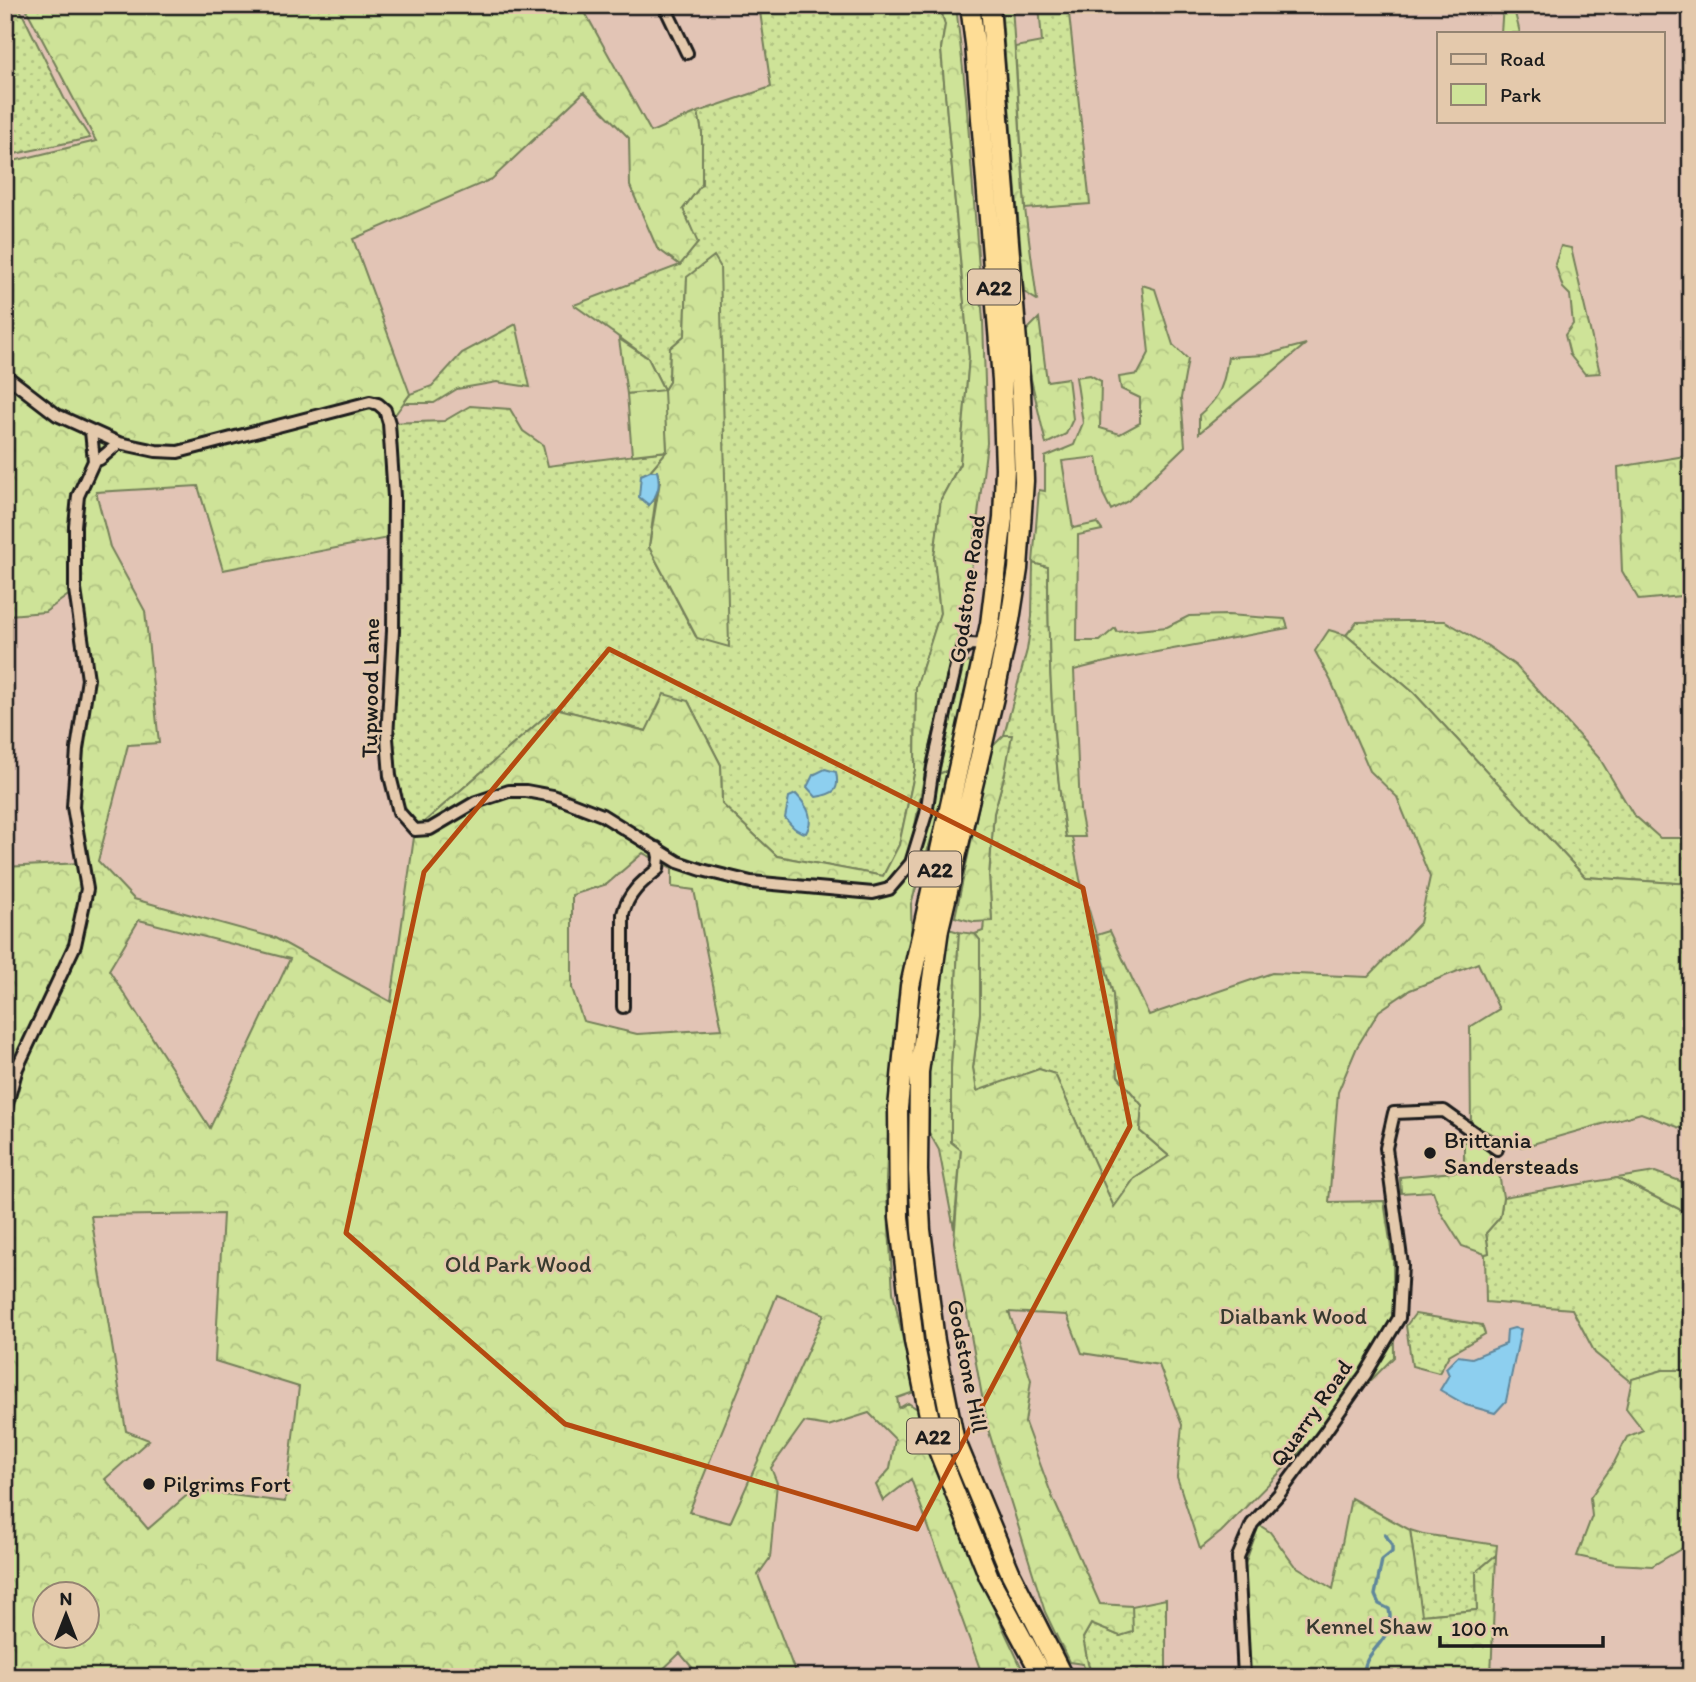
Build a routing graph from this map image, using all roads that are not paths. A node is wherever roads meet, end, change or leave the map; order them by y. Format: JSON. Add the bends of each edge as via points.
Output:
{"nodes":[{"id":1,"x":664,"y":5,"type":"edge"},
{"id":2,"x":970,"y":5,"type":"edge"},
{"id":3,"x":990,"y":5,"type":"edge"},
{"id":4,"x":687,"y":52,"type":"dead end"},
{"id":5,"x":5,"y":375,"type":"edge"},
{"id":6,"x":91,"y":431,"type":"junction"},
{"id":7,"x":119,"y":443,"type":"junction"},
{"id":8,"x":94,"y":461,"type":"junction"},
{"id":9,"x":986,"y":645,"type":"junction"},
{"id":10,"x":657,"y":848,"type":"junction"},
{"id":11,"x":623,"y":1007,"type":"dead end"},
{"id":12,"x":5,"y":1111,"type":"edge"},
{"id":13,"x":919,"y":1127,"type":"joint"},
{"id":14,"x":1497,"y":1149,"type":"dead end"},
{"id":15,"x":898,"y":1172,"type":"joint"},
{"id":16,"x":1043,"y":1677,"type":"edge"},
{"id":17,"x":1063,"y":1677,"type":"edge"},
{"id":18,"x":1244,"y":1677,"type":"edge"}],
"edges":[{"from":1,"to":4,"type":"street"},
{"from":2,"to":9,"type":"highway","name":"Godstone Road","number":"A22","via":[[1002,380],[1005,468],[998,569]]},
{"from":3,"to":13,"type":"highway","name":"Godstone Road","number":"A22","via":[[1024,481],[1018,569],[995,697],[939,929],[919,1072]]},
{"from":5,"to":6,"type":"street","name":"Tupwood Lane","via":[[57,415]]},
{"from":6,"to":7,"type":"street","name":"Tupwood Lane"},
{"from":6,"to":8,"type":"street"},
{"from":7,"to":8,"type":"street"},
{"from":7,"to":10,"type":"street","name":"Tupwood Lane","via":[[178,452],[363,404],[378,404],[389,423],[394,497],[387,738],[400,812],[415,830],[430,829],[476,802],[509,791],[526,791],[578,805]]},
{"from":8,"to":12,"type":"street","via":[[78,496],[75,526],[75,590],[88,679],[73,807],[87,890],[75,945],[17,1068]]},
{"from":9,"to":10,"type":"street","name":"Tupwood Lane","via":[[970,644],[957,661],[926,814],[911,863],[889,889],[873,893],[751,882],[678,862]]},
{"from":9,"to":15,"type":"highway","name":"Godstone Road","number":"A22","via":[[910,986],[899,1096]]},
{"from":10,"to":11,"type":"street","via":[[658,869],[626,900],[623,914]]},
{"from":13,"to":17,"type":"highway","name":"Godstone Hill","number":"A22","via":[[923,1244],[935,1341],[954,1437],[1012,1574]]},
{"from":14,"to":18,"type":"street","name":"Quarry Road","via":[[1444,1111],[1394,1113],[1386,1148],[1402,1265],[1399,1318],[1325,1432],[1252,1524],[1238,1557]]},
{"from":15,"to":16,"type":"highway","name":"Godstone Hill","number":"A22","via":[[914,1341],[934,1440],[989,1577]]}]}
